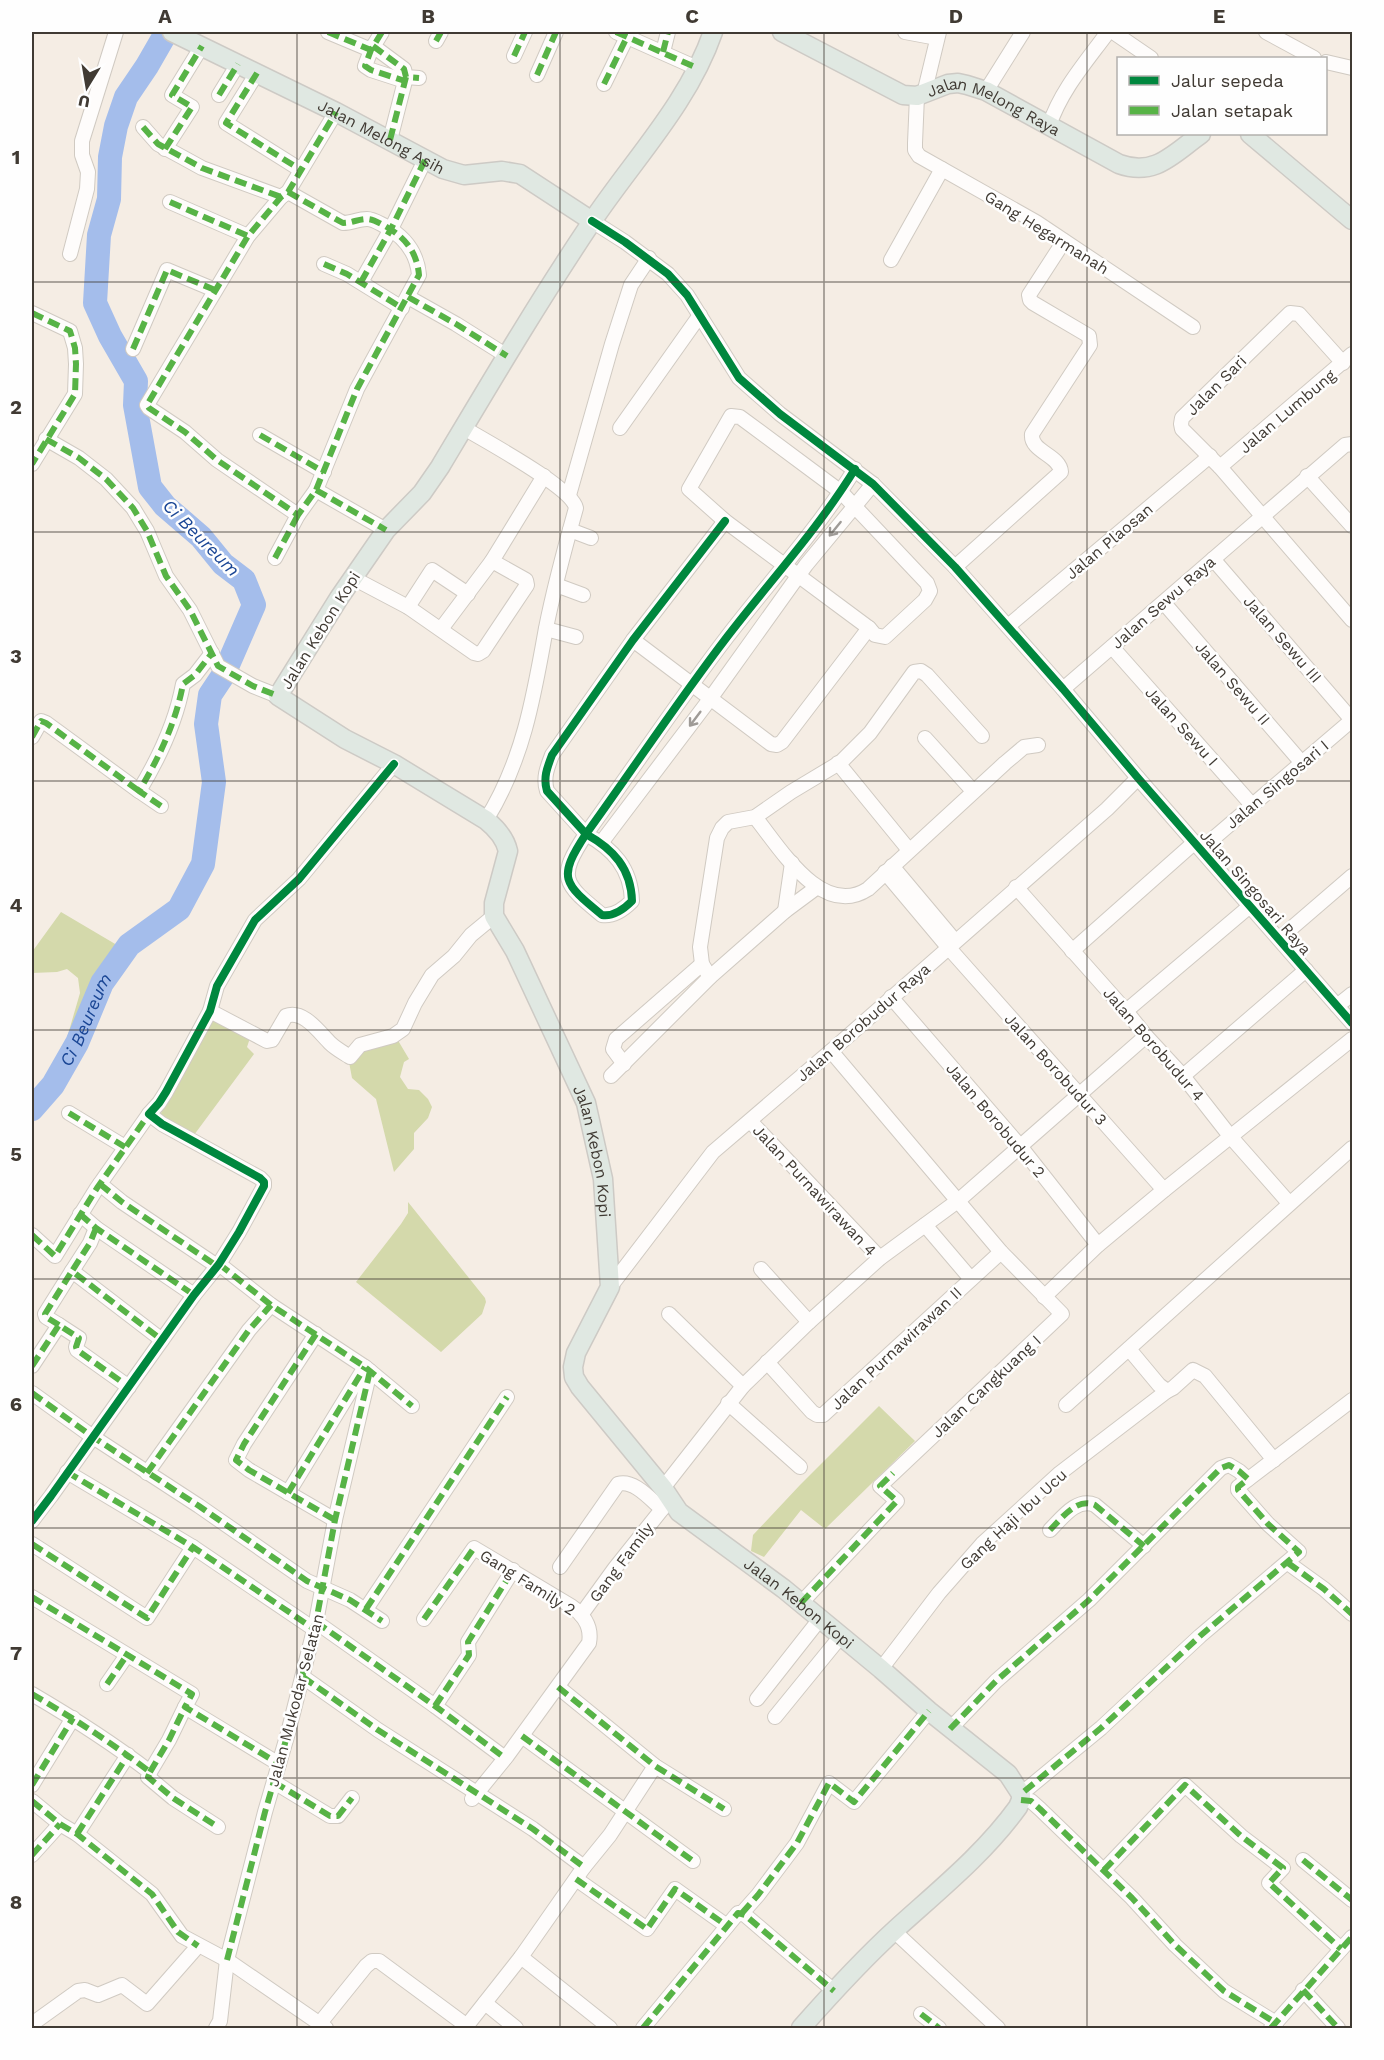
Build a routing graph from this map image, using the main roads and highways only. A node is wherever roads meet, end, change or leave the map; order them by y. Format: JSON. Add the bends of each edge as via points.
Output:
{"nodes":[{"id":1,"x":713,"y":32,"type":"edge"},
{"id":2,"x":782,"y":32,"type":"edge"},
{"id":3,"x":178,"y":34,"type":"edge"},
{"id":4,"x":1200,"y":135,"type":"edge"},
{"id":5,"x":1251,"y":135,"type":"edge"},
{"id":6,"x":1353,"y":220,"type":"edge"},
{"id":7,"x":592,"y":221,"type":"junction"},
{"id":8,"x":801,"y":2028,"type":"edge"}],
"edges":[{"from":1,"to":7,"type":"main road","via":[[676,106]]},
{"from":2,"to":4,"type":"main road","name":"Jalan Melong Raya","via":[[903,95],[920,95],[958,83],[986,91],[1119,164],[1137,169],[1152,168]]},
{"from":3,"to":7,"type":"main road","name":"Jalan Melong Asih","via":[[443,169],[464,175],[502,171],[520,174]]},
{"from":5,"to":6,"type":"main road"},
{"from":7,"to":8,"type":"main road","name":"Jalan Kebon Kopi","via":[[440,467],[422,493],[386,530],[278,696],[486,820],[506,842],[508,850],[494,916],[516,951],[586,1103],[603,1179],[610,1287],[576,1353],[574,1377],[580,1387],[665,1498],[801,1603],[1008,1774],[1021,1797],[986,1848],[894,1931]]}]}
